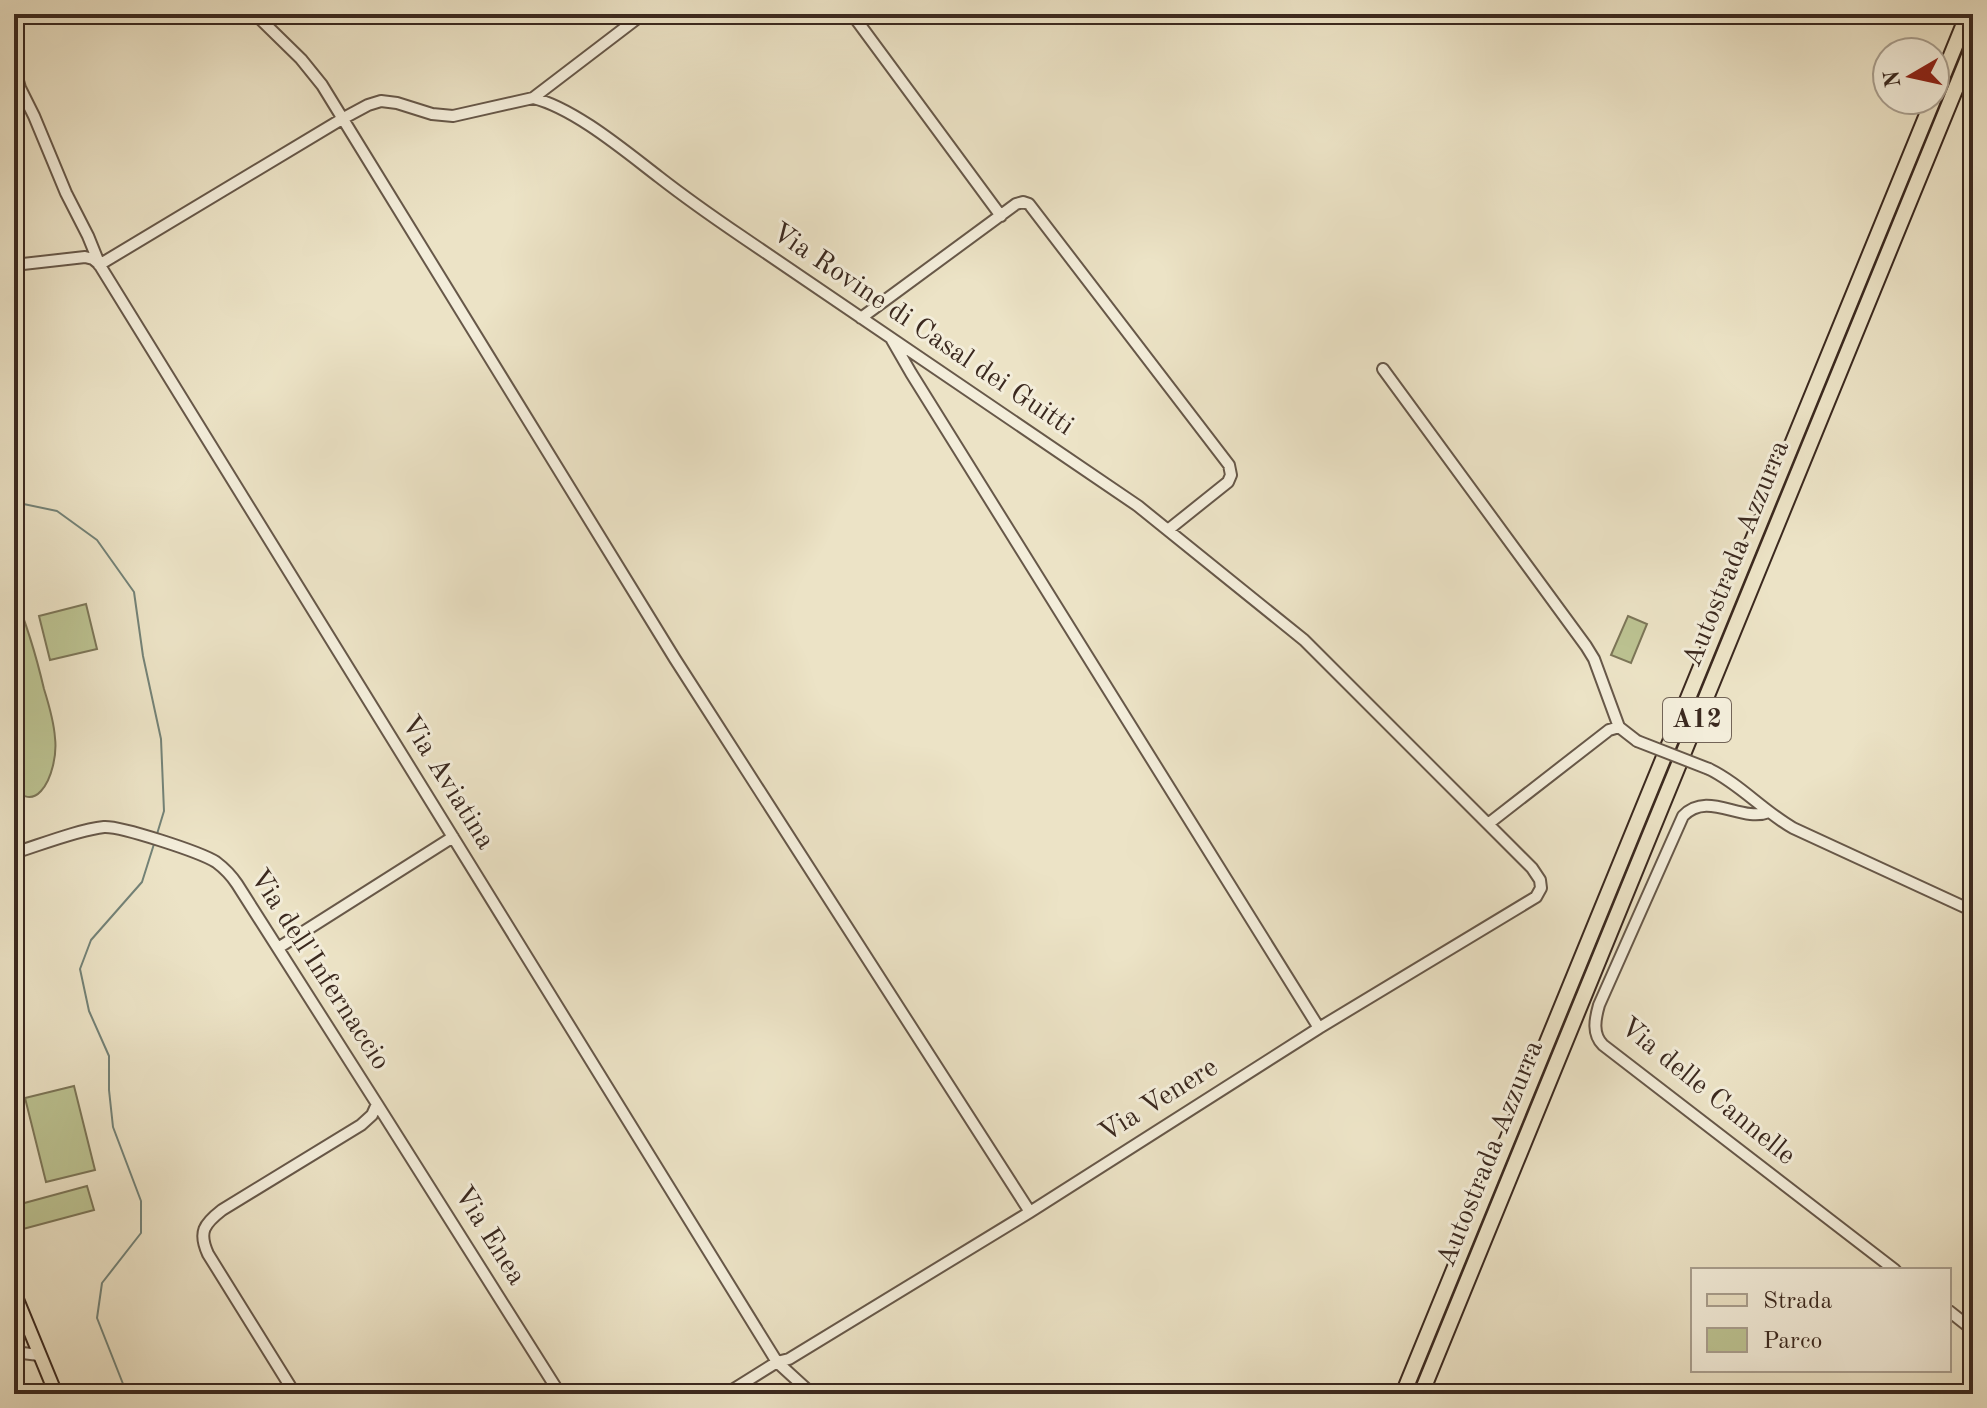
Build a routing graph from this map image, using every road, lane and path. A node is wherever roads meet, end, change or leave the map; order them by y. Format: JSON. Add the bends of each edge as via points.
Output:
{"nodes":[{"id":1,"x":255,"y":14,"type":"edge"},
{"id":2,"x":643,"y":14,"type":"edge"},
{"id":3,"x":852,"y":14,"type":"edge"},
{"id":4,"x":1968,"y":14,"type":"edge"},
{"id":5,"x":1973,"y":46,"type":"edge"},
{"id":6,"x":1951,"y":56,"type":"edge"},
{"id":7,"x":14,"y":67,"type":"edge"},
{"id":8,"x":533,"y":98,"type":"junction"},
{"id":9,"x":1927,"y":116,"type":"edge"},
{"id":10,"x":342,"y":119,"type":"junction"},
{"id":11,"x":1001,"y":216,"type":"junction"},
{"id":12,"x":14,"y":265,"type":"edge"},
{"id":13,"x":99,"y":265,"type":"junction"},
{"id":14,"x":861,"y":318,"type":"junction"},
{"id":15,"x":891,"y":338,"type":"junction"},
{"id":16,"x":1383,"y":369,"type":"dead end"},
{"id":17,"x":1168,"y":530,"type":"junction"},
{"id":18,"x":1619,"y":727,"type":"junction"},
{"id":19,"x":1769,"y":812,"type":"junction"},
{"id":20,"x":1488,"y":824,"type":"junction"},
{"id":21,"x":453,"y":837,"type":"junction"},
{"id":22,"x":14,"y":853,"type":"edge"},
{"id":23,"x":1973,"y":911,"type":"edge"},
{"id":24,"x":278,"y":948,"type":"junction"},
{"id":25,"x":1319,"y":1028,"type":"junction"},
{"id":26,"x":377,"y":1104,"type":"junction"},
{"id":27,"x":1030,"y":1212,"type":"junction"},
{"id":28,"x":1892,"y":1268,"type":"edge"},
{"id":29,"x":14,"y":1292,"type":"edge"},
{"id":30,"x":1951,"y":1313,"type":"edge"},
{"id":31,"x":1973,"y":1330,"type":"edge"},
{"id":32,"x":14,"y":1352,"type":"edge"},
{"id":33,"x":39,"y":1355,"type":"junction"},
{"id":34,"x":777,"y":1362,"type":"junction"},
{"id":35,"x":56,"y":1394,"type":"edge"},
{"id":36,"x":295,"y":1394,"type":"edge"},
{"id":37,"x":560,"y":1394,"type":"edge"},
{"id":38,"x":726,"y":1394,"type":"edge"},
{"id":39,"x":812,"y":1394,"type":"edge"},
{"id":40,"x":1403,"y":1394,"type":"edge"},
{"id":41,"x":1421,"y":1394,"type":"edge"}],
"edges":[{"from":1,"to":10,"type":"street","via":[[308,67]]},
{"from":2,"to":8,"type":"street"},
{"from":3,"to":11,"type":"street"},
{"from":4,"to":6,"type":"highway","name":"Autostrada Azzurra","number":"A12"},
{"from":5,"to":41,"type":"highway","name":"Autostrada Azzurra","number":"A12"},
{"from":7,"to":13,"type":"street","name":"Via Aviatina"},
{"from":8,"to":10,"type":"street","via":[[453,116],[381,101]]},
{"from":8,"to":14,"type":"street","name":"Via Rovine di Casal dei Guitti","via":[[555,105],[608,138]]},
{"from":9,"to":40,"type":"highway","name":"Autostrada Azzurra","number":"A12"},
{"from":10,"to":13,"type":"street"},
{"from":10,"to":27,"type":"street","via":[[675,659]]},
{"from":11,"to":14,"type":"street"},
{"from":11,"to":17,"type":"street","via":[[1017,203],[1029,204],[1229,465],[1228,482]]},
{"from":12,"to":13,"type":"street","via":[[85,257]]},
{"from":13,"to":21,"type":"street","name":"Via Aviatina"},
{"from":14,"to":15,"type":"street","name":"Via Rovine di Casal dei Guitti"},
{"from":15,"to":17,"type":"street","name":"Via Rovine di Casal dei Guitti"},
{"from":15,"to":25,"type":"street"},
{"from":16,"to":18,"type":"street","via":[[1586,646]]},
{"from":17,"to":20,"type":"street","name":"Via Rovine di Casal dei Guitti","via":[[1311,646]]},
{"from":18,"to":19,"type":"street","bridge":true,"via":[[1637,741],[1731,781]]},
{"from":18,"to":20,"type":"street"},
{"from":19,"to":23,"type":"street"},
{"from":19,"to":28,"type":"street","name":"Via delle Cannelle","via":[[1703,805],[1681,818],[1599,1005],[1596,1035]]},
{"from":20,"to":25,"type":"street","name":"Via Venere","via":[[1532,868],[1540,893]]},
{"from":21,"to":24,"type":"street"},
{"from":21,"to":34,"type":"street","name":"Via Aviatina"},
{"from":22,"to":24,"type":"street","name":"Via dell'Infernaccio","via":[[115,828],[204,855],[237,884]]},
{"from":24,"to":26,"type":"street","name":"Via dell'Infernaccio"},
{"from":25,"to":27,"type":"street","name":"Via Venere"},
{"from":26,"to":36,"type":"street","name":"Via dell'Infernaccio","via":[[361,1125],[222,1210],[204,1229],[208,1254]]},
{"from":26,"to":37,"type":"street","name":"Via Enea"},
{"from":27,"to":34,"type":"street","name":"Via Venere"},
{"from":29,"to":33,"type":"main road"},
{"from":30,"to":31,"type":"street"},
{"from":32,"to":33,"type":"street"},
{"from":33,"to":35,"type":"main road"},
{"from":34,"to":38,"type":"street","name":"Via Venere"},
{"from":34,"to":39,"type":"street","name":"Via Aviatina"}]}
